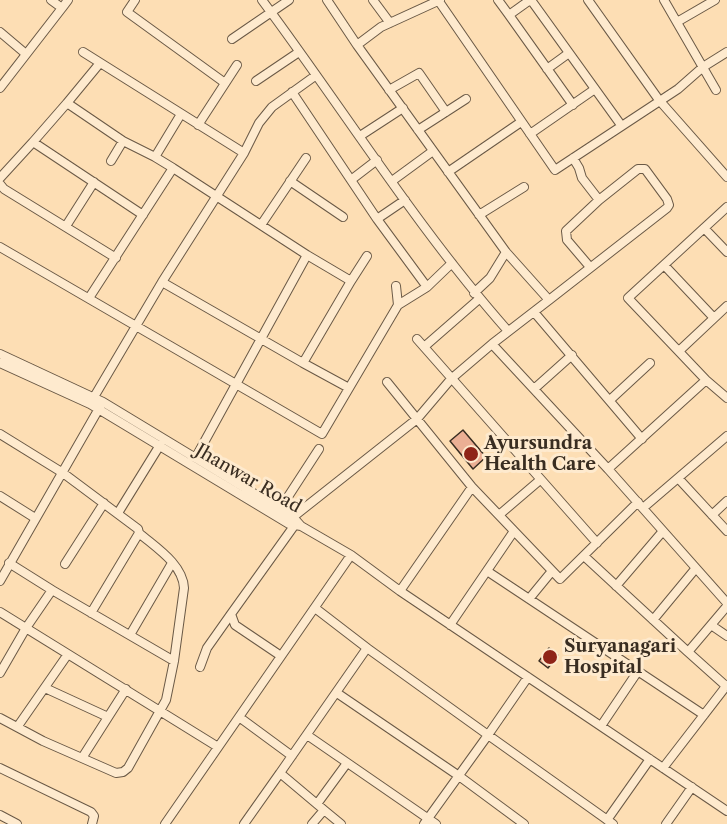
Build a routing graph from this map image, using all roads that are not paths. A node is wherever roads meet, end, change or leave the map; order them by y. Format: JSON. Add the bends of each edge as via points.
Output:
{"nodes":[{"id":1,"x":51,"y":0,"type":"edge"},
{"id":2,"x":68,"y":0,"type":"edge"},
{"id":3,"x":135,"y":0,"type":"edge"},
{"id":4,"x":262,"y":0,"type":"edge"},
{"id":5,"x":289,"y":0,"type":"edge"},
{"id":6,"x":327,"y":0,"type":"edge"},
{"id":7,"x":373,"y":0,"type":"edge"},
{"id":8,"x":439,"y":0,"type":"edge"},
{"id":9,"x":498,"y":0,"type":"edge"},
{"id":10,"x":530,"y":0,"type":"edge"},
{"id":11,"x":588,"y":0,"type":"edge"},
{"id":12,"x":664,"y":0,"type":"edge"},
{"id":13,"x":715,"y":0,"type":"edge"},
{"id":14,"x":62,"y":9,"type":"junction"},
{"id":15,"x":271,"y":12,"type":"junction"},
{"id":16,"x":509,"y":15,"type":"junction"},
{"id":17,"x":677,"y":22,"type":"junction"},
{"id":18,"x":390,"y":23,"type":"junction"},
{"id":19,"x":0,"y":32,"type":"edge"},
{"id":20,"x":232,"y":39,"type":"dead end"},
{"id":21,"x":357,"y":45,"type":"junction"},
{"id":22,"x":83,"y":52,"type":"dead end"},
{"id":23,"x":298,"y":52,"type":"junction"},
{"id":24,"x":727,"y":52,"type":"edge"},
{"id":25,"x":569,"y":53,"type":"junction"},
{"id":26,"x":27,"y":54,"type":"junction"},
{"id":27,"x":100,"y":63,"type":"junction"},
{"id":28,"x":237,"y":65,"type":"dead end"},
{"id":29,"x":703,"y":67,"type":"junction"},
{"id":30,"x":547,"y":69,"type":"junction"},
{"id":31,"x":315,"y":76,"type":"junction"},
{"id":32,"x":255,"y":81,"type":"dead end"},
{"id":33,"x":225,"y":83,"type":"junction"},
{"id":34,"x":0,"y":88,"type":"edge"},
{"id":35,"x":595,"y":89,"type":"junction"},
{"id":36,"x":389,"y":90,"type":"junction"},
{"id":37,"x":716,"y":90,"type":"dead end"},
{"id":38,"x":292,"y":92,"type":"junction"},
{"id":39,"x":466,"y":99,"type":"dead end"},
{"id":40,"x":659,"y":100,"type":"junction"},
{"id":41,"x":67,"y":103,"type":"junction"},
{"id":42,"x":573,"y":105,"type":"junction"},
{"id":43,"x":403,"y":108,"type":"junction"},
{"id":44,"x":446,"y":112,"type":"junction"},
{"id":45,"x":181,"y":114,"type":"junction"},
{"id":46,"x":521,"y":122,"type":"junction"},
{"id":47,"x":198,"y":124,"type":"junction"},
{"id":48,"x":621,"y":125,"type":"junction"},
{"id":49,"x":418,"y":130,"type":"junction"},
{"id":50,"x":530,"y":134,"type":"junction"},
{"id":51,"x":360,"y":136,"type":"junction"},
{"id":52,"x":123,"y":141,"type":"junction"},
{"id":53,"x":33,"y":142,"type":"junction"},
{"id":54,"x":434,"y":151,"type":"junction"},
{"id":55,"x":244,"y":153,"type":"junction"},
{"id":56,"x":155,"y":157,"type":"junction"},
{"id":57,"x":306,"y":158,"type":"dead end"},
{"id":58,"x":573,"y":158,"type":"junction"},
{"id":59,"x":377,"y":160,"type":"junction"},
{"id":60,"x":111,"y":161,"type":"dead end"},
{"id":61,"x":172,"y":168,"type":"junction"},
{"id":62,"x":448,"y":172,"type":"junction"},
{"id":63,"x":727,"y":177,"type":"edge"},
{"id":64,"x":0,"y":178,"type":"edge"},
{"id":65,"x":351,"y":180,"type":"junction"},
{"id":66,"x":290,"y":181,"type":"junction"},
{"id":67,"x":392,"y":181,"type":"junction"},
{"id":68,"x":94,"y":182,"type":"junction"},
{"id":69,"x":0,"y":184,"type":"edge"},
{"id":70,"x":524,"y":187,"type":"dead end"},
{"id":71,"x":217,"y":196,"type":"junction"},
{"id":72,"x":405,"y":200,"type":"junction"},
{"id":73,"x":598,"y":200,"type":"junction"},
{"id":74,"x":727,"y":207,"type":"edge"},
{"id":75,"x":143,"y":215,"type":"junction"},
{"id":76,"x":479,"y":215,"type":"junction"},
{"id":77,"x":343,"y":217,"type":"dead end"},
{"id":78,"x":378,"y":219,"type":"junction"},
{"id":79,"x":261,"y":225,"type":"junction"},
{"id":80,"x":66,"y":226,"type":"junction"},
{"id":81,"x":704,"y":228,"type":"junction"},
{"id":82,"x":0,"y":248,"type":"edge"},
{"id":83,"x":506,"y":252,"type":"junction"},
{"id":84,"x":727,"y":252,"type":"edge"},
{"id":85,"x":307,"y":255,"type":"junction"},
{"id":86,"x":367,"y":256,"type":"dead end"},
{"id":87,"x":116,"y":258,"type":"junction"},
{"id":88,"x":452,"y":263,"type":"junction"},
{"id":89,"x":664,"y":265,"type":"junction"},
{"id":90,"x":590,"y":267,"type":"junction"},
{"id":91,"x":351,"y":281,"type":"junction"},
{"id":92,"x":162,"y":282,"type":"junction"},
{"id":93,"x":396,"y":286,"type":"dead end"},
{"id":94,"x":427,"y":287,"type":"junction"},
{"id":95,"x":477,"y":296,"type":"junction"},
{"id":96,"x":89,"y":298,"type":"junction"},
{"id":97,"x":549,"y":300,"type":"junction"},
{"id":98,"x":398,"y":305,"type":"junction"},
{"id":99,"x":727,"y":306,"type":"edge"},
{"id":100,"x":534,"y":312,"type":"junction"},
{"id":101,"x":714,"y":318,"type":"junction"},
{"id":102,"x":136,"y":325,"type":"junction"},
{"id":103,"x":508,"y":331,"type":"junction"},
{"id":104,"x":260,"y":338,"type":"junction"},
{"id":105,"x":417,"y":339,"type":"dead end"},
{"id":106,"x":492,"y":344,"type":"junction"},
{"id":107,"x":424,"y":347,"type":"junction"},
{"id":108,"x":679,"y":351,"type":"junction"},
{"id":109,"x":0,"y":354,"type":"edge"},
{"id":110,"x":572,"y":355,"type":"junction"},
{"id":111,"x":0,"y":363,"type":"edge"},
{"id":112,"x":303,"y":363,"type":"junction"},
{"id":113,"x":650,"y":363,"type":"dead end"},
{"id":114,"x":451,"y":379,"type":"junction"},
{"id":115,"x":706,"y":380,"type":"junction"},
{"id":116,"x":387,"y":382,"type":"dead end"},
{"id":117,"x":235,"y":384,"type":"junction"},
{"id":118,"x":349,"y":388,"type":"junction"},
{"id":119,"x":534,"y":389,"type":"junction"},
{"id":120,"x":726,"y":396,"type":"edge"},
{"id":121,"x":94,"y":397,"type":"junction"},
{"id":122,"x":609,"y":400,"type":"junction"},
{"id":123,"x":101,"y":406,"type":"junction"},
{"id":124,"x":417,"y":419,"type":"junction"},
{"id":125,"x":0,"y":434,"type":"edge"},
{"id":126,"x":727,"y":436,"type":"edge"},
{"id":127,"x":642,"y":439,"type":"junction"},
{"id":128,"x":160,"y":445,"type":"junction"},
{"id":129,"x":319,"y":449,"type":"dead end"},
{"id":130,"x":196,"y":457,"type":"junction"},
{"id":131,"x":608,"y":469,"type":"junction"},
{"id":132,"x":63,"y":473,"type":"junction"},
{"id":133,"x":678,"y":478,"type":"junction"},
{"id":134,"x":540,"y":480,"type":"junction"},
{"id":135,"x":472,"y":487,"type":"junction"},
{"id":136,"x":0,"y":496,"type":"edge"},
{"id":137,"x":727,"y":501,"type":"edge"},
{"id":138,"x":104,"y":503,"type":"junction"},
{"id":139,"x":640,"y":505,"type":"junction"},
{"id":140,"x":280,"y":509,"type":"junction"},
{"id":141,"x":118,"y":513,"type":"junction"},
{"id":142,"x":499,"y":515,"type":"junction"},
{"id":143,"x":712,"y":515,"type":"junction"},
{"id":144,"x":35,"y":518,"type":"junction"},
{"id":145,"x":296,"y":523,"type":"junction"},
{"id":146,"x":514,"y":531,"type":"junction"},
{"id":147,"x":663,"y":531,"type":"junction"},
{"id":148,"x":727,"y":531,"type":"edge"},
{"id":149,"x":139,"y":532,"type":"junction"},
{"id":150,"x":597,"y":543,"type":"junction"},
{"id":151,"x":351,"y":555,"type":"junction"},
{"id":152,"x":584,"y":556,"type":"junction"},
{"id":153,"x":9,"y":563,"type":"junction"},
{"id":154,"x":172,"y":563,"type":"junction"},
{"id":155,"x":65,"y":564,"type":"dead end"},
{"id":156,"x":696,"y":568,"type":"junction"},
{"id":157,"x":552,"y":571,"type":"junction"},
{"id":158,"x":487,"y":572,"type":"junction"},
{"id":159,"x":0,"y":580,"type":"edge"},
{"id":160,"x":616,"y":586,"type":"junction"},
{"id":161,"x":52,"y":590,"type":"junction"},
{"id":162,"x":400,"y":591,"type":"junction"},
{"id":163,"x":529,"y":599,"type":"junction"},
{"id":164,"x":727,"y":604,"type":"edge"},
{"id":165,"x":315,"y":608,"type":"junction"},
{"id":166,"x":0,"y":612,"type":"edge"},
{"id":167,"x":91,"y":613,"type":"junction"},
{"id":168,"x":231,"y":614,"type":"junction"},
{"id":169,"x":653,"y":620,"type":"junction"},
{"id":170,"x":450,"y":625,"type":"junction"},
{"id":171,"x":711,"y":625,"type":"junction"},
{"id":172,"x":26,"y":628,"type":"junction"},
{"id":173,"x":130,"y":635,"type":"junction"},
{"id":174,"x":727,"y":636,"type":"edge"},
{"id":175,"x":367,"y":648,"type":"junction"},
{"id":176,"x":688,"y":652,"type":"junction"},
{"id":177,"x":68,"y":654,"type":"junction"},
{"id":178,"x":281,"y":656,"type":"junction"},
{"id":179,"x":174,"y":661,"type":"junction"},
{"id":180,"x":200,"y":667,"type":"dead end"},
{"id":181,"x":639,"y":671,"type":"junction"},
{"id":182,"x":0,"y":673,"type":"edge"},
{"id":183,"x":528,"y":677,"type":"junction"},
{"id":184,"x":727,"y":686,"type":"edge"},
{"id":185,"x":45,"y":688,"type":"junction"},
{"id":186,"x":126,"y":689,"type":"junction"},
{"id":187,"x":337,"y":693,"type":"junction"},
{"id":188,"x":160,"y":710,"type":"junction"},
{"id":189,"x":704,"y":715,"type":"junction"},
{"id":190,"x":108,"y":717,"type":"junction"},
{"id":191,"x":239,"y":717,"type":"junction"},
{"id":192,"x":0,"y":718,"type":"edge"},
{"id":193,"x":18,"y":726,"type":"junction"},
{"id":194,"x":601,"y":726,"type":"junction"},
{"id":195,"x":307,"y":735,"type":"junction"},
{"id":196,"x":488,"y":735,"type":"junction"},
{"id":197,"x":218,"y":747,"type":"junction"},
{"id":198,"x":292,"y":756,"type":"junction"},
{"id":199,"x":82,"y":758,"type":"junction"},
{"id":200,"x":650,"y":759,"type":"junction"},
{"id":201,"x":347,"y":763,"type":"junction"},
{"id":202,"x":663,"y":768,"type":"junction"},
{"id":203,"x":1,"y":770,"type":"edge"},
{"id":204,"x":280,"y":773,"type":"junction"},
{"id":205,"x":459,"y":776,"type":"junction"},
{"id":206,"x":692,"y":787,"type":"junction"},
{"id":207,"x":320,"y":807,"type":"junction"},
{"id":208,"x":727,"y":811,"type":"edge"},
{"id":209,"x":0,"y":815,"type":"edge"},
{"id":210,"x":246,"y":821,"type":"edge"},
{"id":211,"x":426,"y":821,"type":"edge"},
{"id":212,"x":610,"y":822,"type":"edge"},
{"id":213,"x":17,"y":824,"type":"edge"},
{"id":214,"x":92,"y":824,"type":"edge"},
{"id":215,"x":165,"y":824,"type":"edge"},
{"id":216,"x":255,"y":824,"type":"edge"},
{"id":217,"x":312,"y":824,"type":"edge"},
{"id":218,"x":341,"y":824,"type":"edge"},
{"id":219,"x":436,"y":824,"type":"edge"},
{"id":220,"x":524,"y":824,"type":"edge"},
{"id":221,"x":666,"y":824,"type":"edge"}],
"edges":[{"from":1,"to":14,"type":"street"},
{"from":2,"to":14,"type":"street"},
{"from":3,"to":33,"type":"street","via":[[127,12]]},
{"from":4,"to":15,"type":"street"},
{"from":5,"to":15,"type":"street"},
{"from":6,"to":21,"type":"street"},
{"from":7,"to":18,"type":"street"},
{"from":8,"to":18,"type":"street"},
{"from":8,"to":46,"type":"street"},
{"from":9,"to":16,"type":"street"},
{"from":10,"to":16,"type":"street"},
{"from":10,"to":25,"type":"street"},
{"from":11,"to":40,"type":"street"},
{"from":12,"to":17,"type":"street"},
{"from":13,"to":17,"type":"street"},
{"from":14,"to":26,"type":"street"},
{"from":15,"to":20,"type":"street"},
{"from":15,"to":23,"type":"street"},
{"from":16,"to":30,"type":"street"},
{"from":17,"to":29,"type":"street"},
{"from":18,"to":21,"type":"street"},
{"from":19,"to":26,"type":"street"},
{"from":21,"to":36,"type":"street"},
{"from":22,"to":27,"type":"street"},
{"from":23,"to":31,"type":"street"},
{"from":23,"to":32,"type":"street"},
{"from":24,"to":29,"type":"street"},
{"from":25,"to":30,"type":"street"},
{"from":25,"to":35,"type":"street"},
{"from":26,"to":34,"type":"street"},
{"from":27,"to":41,"type":"street"},
{"from":27,"to":45,"type":"street"},
{"from":28,"to":33,"type":"street"},
{"from":29,"to":37,"type":"street"},
{"from":29,"to":40,"type":"street"},
{"from":30,"to":42,"type":"street"},
{"from":31,"to":38,"type":"street"},
{"from":31,"to":51,"type":"street"},
{"from":33,"to":47,"type":"street"},
{"from":35,"to":42,"type":"street"},
{"from":35,"to":48,"type":"street"},
{"from":36,"to":43,"type":"street"},
{"from":36,"to":44,"type":"street","via":[[419,73]]},
{"from":38,"to":55,"type":"street","via":[[259,123]]},
{"from":38,"to":65,"type":"street"},
{"from":39,"to":44,"type":"street"},
{"from":40,"to":48,"type":"street"},
{"from":40,"to":63,"type":"street"},
{"from":41,"to":52,"type":"street"},
{"from":41,"to":53,"type":"street"},
{"from":42,"to":50,"type":"street"},
{"from":43,"to":49,"type":"street"},
{"from":43,"to":51,"type":"street"},
{"from":44,"to":49,"type":"street"},
{"from":45,"to":47,"type":"street"},
{"from":45,"to":56,"type":"street"},
{"from":46,"to":50,"type":"street"},
{"from":46,"to":62,"type":"street"},
{"from":47,"to":55,"type":"street"},
{"from":48,"to":58,"type":"street"},
{"from":49,"to":54,"type":"street"},
{"from":50,"to":58,"type":"street","via":[[555,170]]},
{"from":51,"to":59,"type":"street"},
{"from":52,"to":56,"type":"street"},
{"from":52,"to":60,"type":"street"},
{"from":53,"to":64,"type":"street"},
{"from":53,"to":68,"type":"street"},
{"from":54,"to":62,"type":"street"},
{"from":54,"to":67,"type":"street"},
{"from":55,"to":71,"type":"street"},
{"from":56,"to":61,"type":"street"},
{"from":57,"to":66,"type":"street"},
{"from":58,"to":73,"type":"street"},
{"from":59,"to":65,"type":"street"},
{"from":59,"to":67,"type":"street"},
{"from":61,"to":71,"type":"street"},
{"from":61,"to":75,"type":"street"},
{"from":62,"to":76,"type":"street"},
{"from":65,"to":78,"type":"street"},
{"from":66,"to":77,"type":"street"},
{"from":66,"to":79,"type":"street"},
{"from":67,"to":72,"type":"street"},
{"from":68,"to":75,"type":"street"},
{"from":68,"to":80,"type":"street"},
{"from":69,"to":80,"type":"street"},
{"from":70,"to":76,"type":"street"},
{"from":71,"to":79,"type":"street"},
{"from":71,"to":92,"type":"street"},
{"from":72,"to":78,"type":"street"},
{"from":72,"to":88,"type":"street"},
{"from":73,"to":90,"type":"street","via":[[568,227],[565,236]]},
{"from":73,"to":90,"type":"street","via":[[638,170],[645,169],[669,205]]},
{"from":74,"to":81,"type":"street"},
{"from":75,"to":87,"type":"street"},
{"from":76,"to":83,"type":"street"},
{"from":78,"to":94,"type":"street"},
{"from":79,"to":85,"type":"street"},
{"from":80,"to":87,"type":"street"},
{"from":81,"to":84,"type":"street"},
{"from":81,"to":89,"type":"street"},
{"from":82,"to":96,"type":"street"},
{"from":83,"to":95,"type":"street"},
{"from":83,"to":97,"type":"street"},
{"from":85,"to":91,"type":"street"},
{"from":85,"to":104,"type":"street"},
{"from":86,"to":91,"type":"street"},
{"from":87,"to":96,"type":"street"},
{"from":88,"to":94,"type":"street"},
{"from":88,"to":95,"type":"street"},
{"from":89,"to":101,"type":"street"},
{"from":89,"to":108,"type":"street","via":[[628,298]]},
{"from":90,"to":97,"type":"street"},
{"from":91,"to":112,"type":"street"},
{"from":92,"to":102,"type":"street"},
{"from":92,"to":104,"type":"street"},
{"from":93,"to":98,"type":"street"},
{"from":94,"to":98,"type":"street"},
{"from":95,"to":103,"type":"street"},
{"from":95,"to":107,"type":"street"},
{"from":96,"to":102,"type":"street"},
{"from":97,"to":100,"type":"street"},
{"from":98,"to":118,"type":"street"},
{"from":99,"to":101,"type":"street"},
{"from":100,"to":103,"type":"street"},
{"from":100,"to":110,"type":"street"},
{"from":101,"to":108,"type":"street"},
{"from":102,"to":117,"type":"street"},
{"from":102,"to":121,"type":"street"},
{"from":103,"to":106,"type":"street"},
{"from":104,"to":112,"type":"street"},
{"from":104,"to":117,"type":"street"},
{"from":105,"to":107,"type":"street"},
{"from":106,"to":114,"type":"street"},
{"from":106,"to":119,"type":"street"},
{"from":107,"to":114,"type":"street"},
{"from":108,"to":115,"type":"street"},
{"from":109,"to":121,"type":"street","name":"Jhanwar Road"},
{"from":110,"to":119,"type":"street"},
{"from":110,"to":122,"type":"street"},
{"from":111,"to":123,"type":"street","name":"Jhanwar Road"},
{"from":112,"to":118,"type":"street"},
{"from":113,"to":122,"type":"street"},
{"from":114,"to":124,"type":"street"},
{"from":114,"to":134,"type":"street"},
{"from":115,"to":120,"type":"street"},
{"from":115,"to":127,"type":"street"},
{"from":116,"to":124,"type":"street"},
{"from":117,"to":118,"type":"street","via":[[322,434]]},
{"from":117,"to":130,"type":"street"},
{"from":119,"to":131,"type":"street"},
{"from":121,"to":123,"type":"street","name":"Jhanwar Road"},
{"from":122,"to":127,"type":"street"},
{"from":123,"to":128,"type":"street","name":"Jhanwar Road"},
{"from":123,"to":130,"type":"street","name":"Jhanwar Road"},
{"from":123,"to":132,"type":"street"},
{"from":124,"to":135,"type":"street"},
{"from":124,"to":145,"type":"street"},
{"from":125,"to":132,"type":"street"},
{"from":126,"to":133,"type":"street"},
{"from":127,"to":131,"type":"street"},
{"from":128,"to":141,"type":"street"},
{"from":128,"to":145,"type":"street","name":"Jhanwar Road"},
{"from":129,"to":140,"type":"street"},
{"from":130,"to":140,"type":"street","name":"Jhanwar Road"},
{"from":131,"to":139,"type":"street"},
{"from":132,"to":138,"type":"street"},
{"from":132,"to":144,"type":"street"},
{"from":133,"to":139,"type":"street"},
{"from":133,"to":143,"type":"street"},
{"from":134,"to":142,"type":"street"},
{"from":134,"to":150,"type":"street"},
{"from":135,"to":142,"type":"street"},
{"from":135,"to":162,"type":"street"},
{"from":136,"to":144,"type":"street"},
{"from":137,"to":143,"type":"street"},
{"from":138,"to":141,"type":"street"},
{"from":138,"to":155,"type":"street"},
{"from":139,"to":147,"type":"street"},
{"from":139,"to":150,"type":"street"},
{"from":140,"to":145,"type":"street","name":"Jhanwar Road"},
{"from":141,"to":149,"type":"street","via":[[136,525]]},
{"from":142,"to":146,"type":"street"},
{"from":143,"to":148,"type":"street"},
{"from":144,"to":153,"type":"street"},
{"from":145,"to":151,"type":"street"},
{"from":145,"to":168,"type":"street"},
{"from":146,"to":157,"type":"street"},
{"from":146,"to":158,"type":"street"},
{"from":147,"to":156,"type":"street"},
{"from":147,"to":160,"type":"street"},
{"from":149,"to":154,"type":"street"},
{"from":149,"to":167,"type":"street"},
{"from":150,"to":152,"type":"street"},
{"from":151,"to":162,"type":"street"},
{"from":151,"to":165,"type":"street"},
{"from":152,"to":157,"type":"street","via":[[560,579]]},
{"from":152,"to":160,"type":"street"},
{"from":153,"to":159,"type":"street"},
{"from":153,"to":161,"type":"street"},
{"from":154,"to":173,"type":"street"},
{"from":154,"to":179,"type":"street","via":[[184,580]]},
{"from":156,"to":164,"type":"street"},
{"from":156,"to":169,"type":"street"},
{"from":157,"to":163,"type":"street"},
{"from":158,"to":163,"type":"street"},
{"from":158,"to":170,"type":"street"},
{"from":160,"to":169,"type":"street"},
{"from":161,"to":167,"type":"street"},
{"from":161,"to":172,"type":"street"},
{"from":162,"to":170,"type":"street"},
{"from":163,"to":181,"type":"street"},
{"from":164,"to":171,"type":"street"},
{"from":165,"to":175,"type":"street"},
{"from":165,"to":178,"type":"street"},
{"from":166,"to":172,"type":"street"},
{"from":167,"to":173,"type":"street"},
{"from":168,"to":178,"type":"street","via":[[235,624]]},
{"from":168,"to":180,"type":"street","via":[[207,648]]},
{"from":169,"to":176,"type":"street"},
{"from":170,"to":183,"type":"street"},
{"from":171,"to":174,"type":"street"},
{"from":171,"to":176,"type":"street"},
{"from":172,"to":177,"type":"street"},
{"from":172,"to":182,"type":"street"},
{"from":173,"to":179,"type":"street"},
{"from":175,"to":187,"type":"street"},
{"from":175,"to":196,"type":"street"},
{"from":176,"to":184,"type":"street"},
{"from":177,"to":185,"type":"street"},
{"from":177,"to":186,"type":"street"},
{"from":178,"to":191,"type":"street"},
{"from":179,"to":188,"type":"street","via":[[166,700]]},
{"from":181,"to":189,"type":"street"},
{"from":181,"to":194,"type":"street"},
{"from":183,"to":194,"type":"street"},
{"from":183,"to":196,"type":"street"},
{"from":184,"to":189,"type":"street"},
{"from":185,"to":190,"type":"street"},
{"from":185,"to":193,"type":"street"},
{"from":186,"to":188,"type":"street"},
{"from":186,"to":190,"type":"street"},
{"from":187,"to":195,"type":"street"},
{"from":187,"to":205,"type":"street"},
{"from":188,"to":197,"type":"street"},
{"from":188,"to":199,"type":"street","via":[[123,772],[116,773]]},
{"from":189,"to":202,"type":"street"},
{"from":190,"to":199,"type":"street"},
{"from":191,"to":197,"type":"street"},
{"from":191,"to":198,"type":"street"},
{"from":192,"to":193,"type":"street"},
{"from":193,"to":199,"type":"street"},
{"from":194,"to":200,"type":"street"},
{"from":195,"to":198,"type":"street"},
{"from":195,"to":201,"type":"street"},
{"from":196,"to":205,"type":"street"},
{"from":196,"to":212,"type":"street"},
{"from":197,"to":215,"type":"street"},
{"from":198,"to":204,"type":"street"},
{"from":200,"to":202,"type":"street"},
{"from":200,"to":212,"type":"street"},
{"from":201,"to":207,"type":"street"},
{"from":201,"to":211,"type":"street"},
{"from":202,"to":206,"type":"street"},
{"from":203,"to":214,"type":"street","via":[[91,812]]},
{"from":204,"to":207,"type":"street"},
{"from":204,"to":210,"type":"street"},
{"from":205,"to":211,"type":"street"},
{"from":205,"to":220,"type":"street"},
{"from":206,"to":208,"type":"street"},
{"from":206,"to":221,"type":"street"},
{"from":207,"to":217,"type":"street"},
{"from":207,"to":218,"type":"street"},
{"from":209,"to":213,"type":"street"},
{"from":210,"to":216,"type":"street"},
{"from":211,"to":219,"type":"street"}]}
